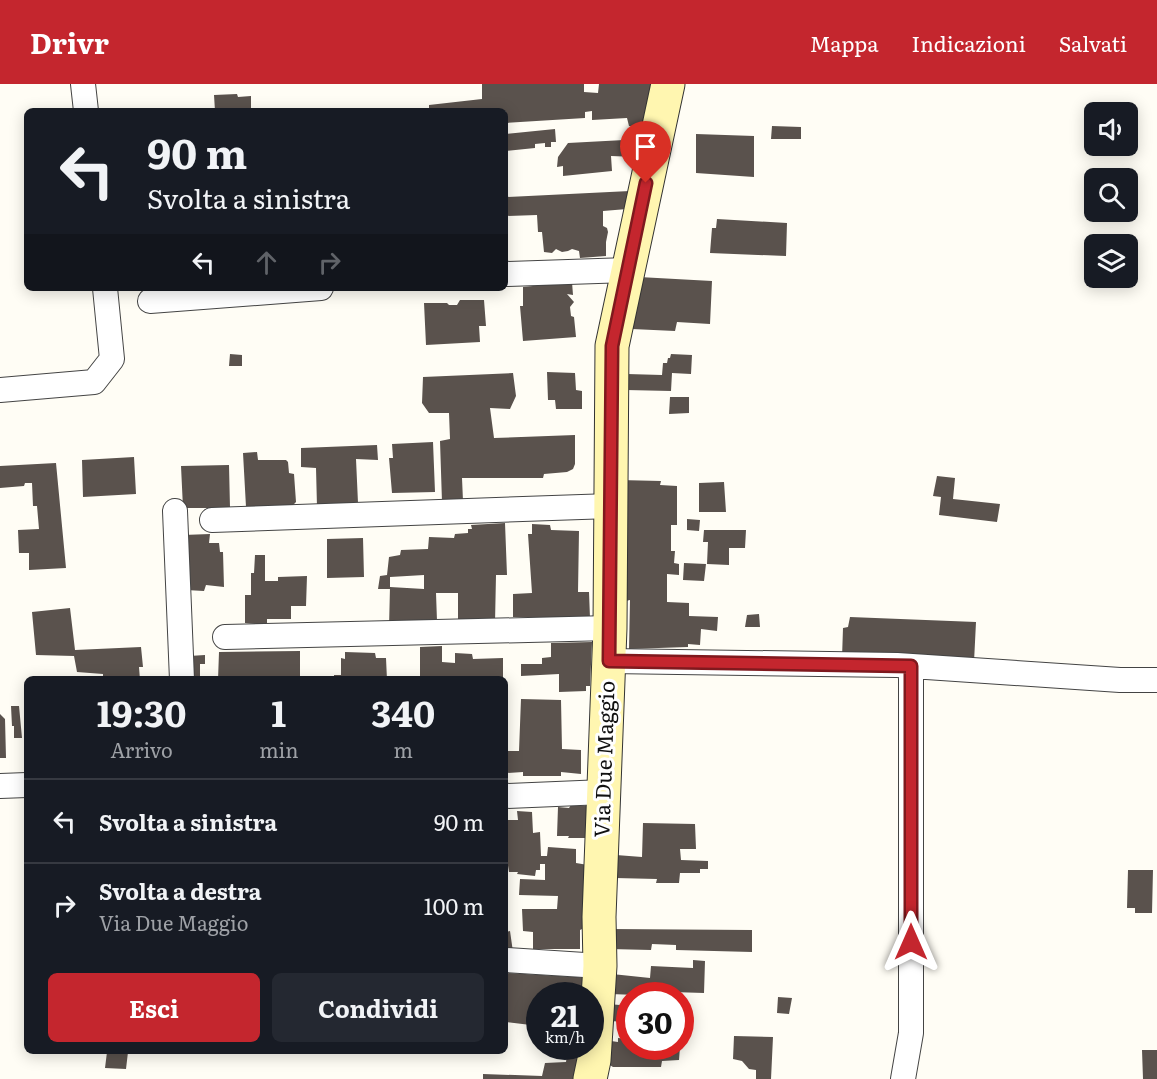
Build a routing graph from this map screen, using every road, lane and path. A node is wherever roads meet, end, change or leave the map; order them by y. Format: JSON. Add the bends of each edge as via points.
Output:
{"nodes":[{"id":1,"x":83,"y":84,"type":"edge"},
{"id":2,"x":668,"y":84,"type":"edge"},
{"id":3,"x":86,"y":108,"type":"edge"},
{"id":4,"x":628,"y":270,"type":"junction"},
{"id":5,"x":508,"y":274,"type":"edge"},
{"id":6,"x":105,"y":291,"type":"edge"},
{"id":7,"x":282,"y":291,"type":"edge"},
{"id":8,"x":150,"y":301,"type":"dead end"},
{"id":9,"x":0,"y":390,"type":"edge"},
{"id":10,"x":611,"y":506,"type":"junction"},
{"id":11,"x":175,"y":511,"type":"dead end"},
{"id":12,"x":212,"y":520,"type":"dead end"},
{"id":13,"x":610,"y":628,"type":"junction"},
{"id":14,"x":225,"y":637,"type":"dead end"},
{"id":15,"x":609,"y":661,"type":"junction"},
{"id":16,"x":911,"y":666,"type":"junction"},
{"id":17,"x":182,"y":676,"type":"edge"},
{"id":18,"x":1157,"y":680,"type":"edge"},
{"id":19,"x":24,"y":785,"type":"edge"},
{"id":20,"x":0,"y":786,"type":"edge"},
{"id":21,"x":604,"y":792,"type":"junction"},
{"id":22,"x":508,"y":796,"type":"edge"},
{"id":23,"x":508,"y":960,"type":"edge"},
{"id":24,"x":600,"y":966,"type":"junction"},
{"id":25,"x":590,"y":1079,"type":"edge"},
{"id":26,"x":903,"y":1079,"type":"edge"}],
"edges":[{"from":1,"to":3,"type":"street"},
{"from":2,"to":4,"type":"main road","name":"Via Due Maggio"},
{"from":4,"to":5,"type":"street"},
{"from":4,"to":10,"type":"main road","name":"Via Due Maggio","via":[[612,346]]},
{"from":6,"to":9,"type":"street","via":[[112,359],[94,382]]},
{"from":7,"to":8,"type":"street"},
{"from":10,"to":12,"type":"street"},
{"from":10,"to":13,"type":"main road","name":"Via Due Maggio"},
{"from":11,"to":17,"type":"street"},
{"from":13,"to":14,"type":"street"},
{"from":13,"to":15,"type":"main road","name":"Via Due Maggio"},
{"from":15,"to":16,"type":"street"},
{"from":15,"to":21,"type":"main road","name":"Via Due Maggio"},
{"from":16,"to":18,"type":"street"},
{"from":16,"to":26,"type":"street","via":[[911,1033]]},
{"from":19,"to":20,"type":"street"},
{"from":21,"to":22,"type":"street"},
{"from":21,"to":24,"type":"main road","name":"Via Due Maggio"},
{"from":23,"to":24,"type":"street"},
{"from":24,"to":25,"type":"main road","name":"Via Due Maggio"}]}
